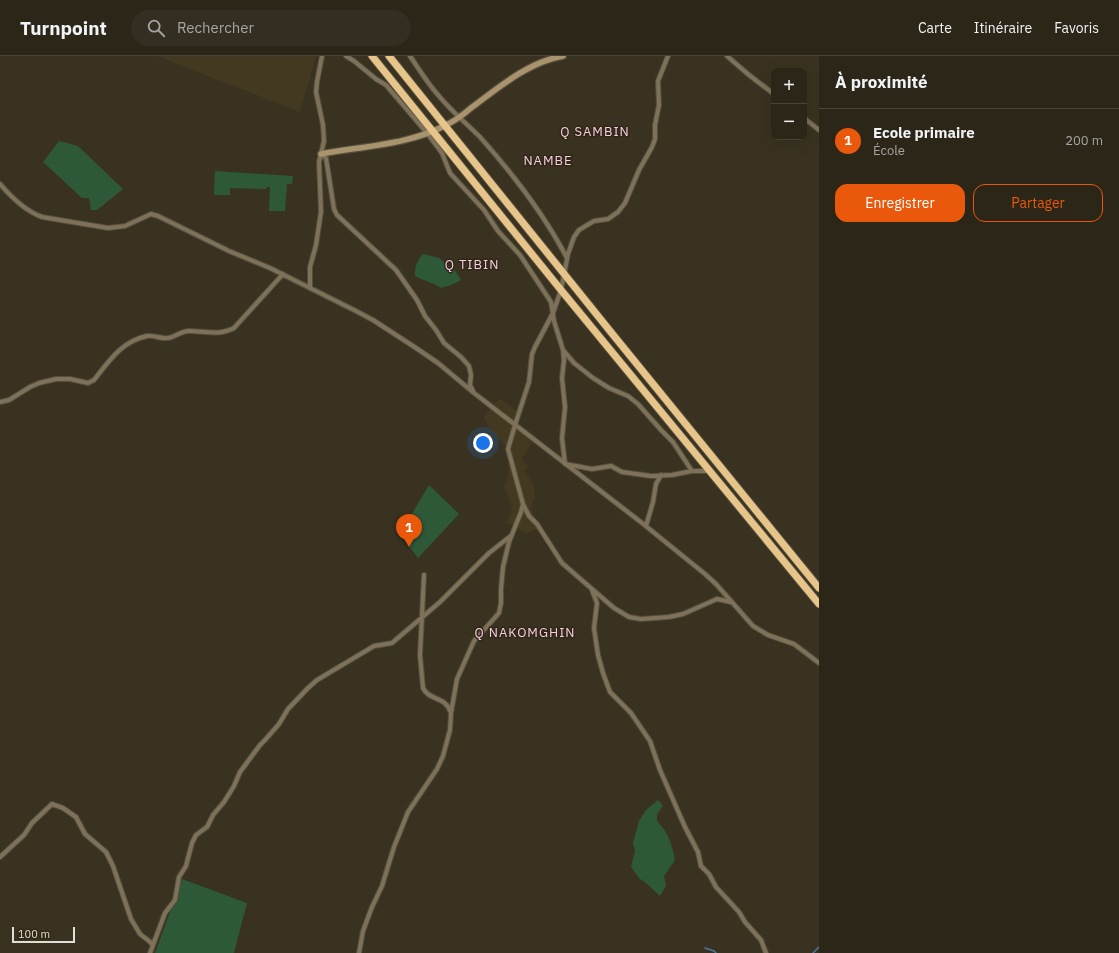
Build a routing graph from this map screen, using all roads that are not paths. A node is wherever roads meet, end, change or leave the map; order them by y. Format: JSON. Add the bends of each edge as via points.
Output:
{"nodes":[{"id":1,"x":322,"y":56,"type":"edge"},
{"id":2,"x":346,"y":56,"type":"edge"},
{"id":3,"x":372,"y":56,"type":"edge"},
{"id":4,"x":389,"y":56,"type":"edge"},
{"id":5,"x":410,"y":56,"type":"edge"},
{"id":6,"x":563,"y":56,"type":"edge"},
{"id":7,"x":668,"y":56,"type":"edge"},
{"id":8,"x":727,"y":56,"type":"edge"},
{"id":9,"x":771,"y":92,"type":"edge"},
{"id":10,"x":458,"y":117,"type":"junction"},
{"id":11,"x":807,"y":120,"type":"edge"},
{"id":12,"x":445,"y":126,"type":"junction"},
{"id":13,"x":819,"y":130,"type":"edge"},
{"id":14,"x":430,"y":133,"type":"junction"},
{"id":15,"x":321,"y":154,"type":"junction"},
{"id":16,"x":0,"y":184,"type":"edge"},
{"id":17,"x":567,"y":258,"type":"junction"},
{"id":18,"x":283,"y":274,"type":"junction"},
{"id":19,"x":564,"y":274,"type":"junction"},
{"id":20,"x":310,"y":288,"type":"junction"},
{"id":21,"x":561,"y":290,"type":"junction"},
{"id":22,"x":554,"y":313,"type":"junction"},
{"id":23,"x":563,"y":350,"type":"junction"},
{"id":24,"x":474,"y":393,"type":"junction"},
{"id":25,"x":0,"y":402,"type":"edge"},
{"id":26,"x":515,"y":425,"type":"junction"},
{"id":27,"x":565,"y":464,"type":"junction"},
{"id":28,"x":710,"y":470,"type":"junction"},
{"id":29,"x":692,"y":471,"type":"junction"},
{"id":30,"x":661,"y":476,"type":"junction"},
{"id":31,"x":523,"y":504,"type":"junction"},
{"id":32,"x":646,"y":526,"type":"junction"},
{"id":33,"x":513,"y":534,"type":"junction"},
{"id":34,"x":424,"y":575,"type":"dead end"},
{"id":35,"x":819,"y":588,"type":"edge"},
{"id":36,"x":592,"y":590,"type":"junction"},
{"id":37,"x":732,"y":602,"type":"junction"},
{"id":38,"x":819,"y":604,"type":"edge"},
{"id":39,"x":422,"y":618,"type":"junction"},
{"id":40,"x":819,"y":663,"type":"edge"},
{"id":41,"x":451,"y":714,"type":"junction"},
{"id":42,"x":0,"y":857,"type":"edge"},
{"id":43,"x":153,"y":945,"type":"junction"},
{"id":44,"x":150,"y":953,"type":"edge"},
{"id":45,"x":359,"y":953,"type":"edge"},
{"id":46,"x":766,"y":953,"type":"edge"}],
"edges":[{"from":1,"to":15,"type":"street","via":[[316,92],[323,125],[324,141]]},
{"from":2,"to":14,"type":"street","via":[[386,85]]},
{"from":3,"to":14,"type":"highway"},
{"from":4,"to":12,"type":"highway"},
{"from":5,"to":10,"type":"street","via":[[438,95]]},
{"from":6,"to":10,"type":"street","via":[[551,58],[518,75]]},
{"from":7,"to":17,"type":"street","via":[[658,81],[660,105],[655,125],[655,139],[625,203],[608,219],[594,221],[579,230]]},
{"from":8,"to":9,"type":"street"},
{"from":10,"to":12,"type":"street"},
{"from":10,"to":17,"type":"street","via":[[479,136],[524,190],[556,236]]},
{"from":11,"to":13,"type":"street"},
{"from":12,"to":14,"type":"street"},
{"from":12,"to":19,"type":"highway"},
{"from":14,"to":15,"type":"street","via":[[396,142]]},
{"from":14,"to":21,"type":"highway"},
{"from":14,"to":22,"type":"street","via":[[442,152],[450,173],[520,255],[547,294]]},
{"from":15,"to":20,"type":"street","via":[[321,212],[310,267]]},
{"from":15,"to":24,"type":"street","via":[[326,158],[337,215],[396,270],[444,343],[469,366],[470,385]]},
{"from":16,"to":18,"type":"street","via":[[33,214],[42,217],[108,228],[132,224],[154,214]]},
{"from":17,"to":19,"type":"street"},
{"from":18,"to":20,"type":"street"},
{"from":18,"to":25,"type":"street","via":[[230,330],[213,333],[187,331],[168,338],[149,336],[135,339],[123,347],[94,380],[88,383],[56,379],[30,387],[9,400]]},
{"from":19,"to":21,"type":"street"},
{"from":19,"to":35,"type":"highway"},
{"from":20,"to":24,"type":"street","via":[[373,320],[438,363]]},
{"from":21,"to":22,"type":"street"},
{"from":21,"to":28,"type":"highway"},
{"from":22,"to":23,"type":"street"},
{"from":22,"to":26,"type":"street","via":[[532,354],[529,382]]},
{"from":23,"to":27,"type":"street","via":[[565,408],[562,438]]},
{"from":23,"to":29,"type":"street","via":[[593,378],[638,404],[673,442]]},
{"from":24,"to":26,"type":"street"},
{"from":26,"to":27,"type":"street"},
{"from":26,"to":31,"type":"street","via":[[508,449]]},
{"from":27,"to":30,"type":"street","via":[[592,469],[611,466],[622,472]]},
{"from":27,"to":32,"type":"street"},
{"from":28,"to":29,"type":"street"},
{"from":28,"to":38,"type":"highway"},
{"from":29,"to":30,"type":"street"},
{"from":30,"to":32,"type":"street","via":[[656,484],[654,502]]},
{"from":31,"to":33,"type":"street"},
{"from":31,"to":36,"type":"street","via":[[562,562]]},
{"from":32,"to":37,"type":"street","via":[[705,574]]},
{"from":33,"to":39,"type":"street","via":[[489,553]]},
{"from":33,"to":41,"type":"street","via":[[503,567],[499,612],[474,641],[457,679]]},
{"from":34,"to":39,"type":"street"},
{"from":36,"to":37,"type":"street","via":[[630,618],[641,619],[683,614],[717,599]]},
{"from":36,"to":46,"type":"street","via":[[597,603],[594,628],[598,655],[610,692],[631,713],[650,741],[660,770],[698,852],[701,866],[761,940]]},
{"from":37,"to":40,"type":"street","via":[[753,626],[768,635],[794,644]]},
{"from":39,"to":41,"type":"street","via":[[420,655],[423,688],[428,694],[445,702]]},
{"from":39,"to":43,"type":"street","via":[[392,643],[374,646],[317,680],[288,709],[240,772],[234,786],[207,827],[196,835],[186,866],[179,877],[175,900],[165,913]]},
{"from":41,"to":45,"type":"street","via":[[450,730],[438,769],[408,812],[372,907]]},
{"from":42,"to":43,"type":"street","via":[[52,804],[63,808],[76,817],[85,834],[106,852],[131,919],[140,934]]},
{"from":43,"to":44,"type":"street"}]}
